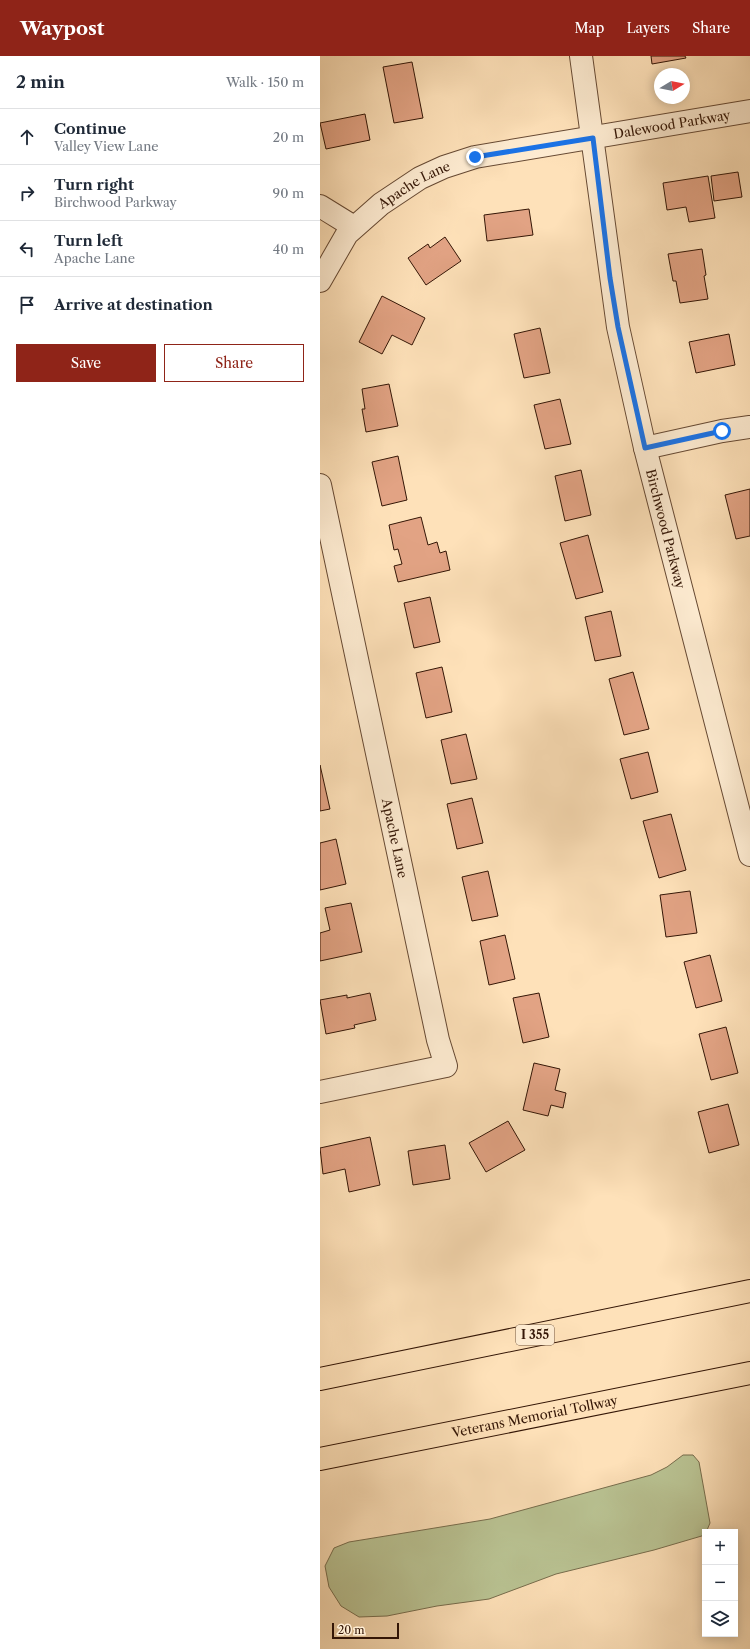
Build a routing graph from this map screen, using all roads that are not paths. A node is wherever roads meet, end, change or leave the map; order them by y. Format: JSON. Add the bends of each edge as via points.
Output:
{"nodes":[{"id":1,"x":581,"y":56,"type":"edge"},
{"id":2,"x":750,"y":111,"type":"edge"},
{"id":3,"x":593,"y":138,"type":"junction"},
{"id":4,"x":320,"y":206,"type":"edge"},
{"id":5,"x":354,"y":227,"type":"junction"},
{"id":6,"x":321,"y":278,"type":"edge"},
{"id":7,"x":750,"y":427,"type":"edge"},
{"id":8,"x":645,"y":448,"type":"junction"},
{"id":9,"x":320,"y":485,"type":"edge"},
{"id":10,"x":741,"y":781,"type":"edge"},
{"id":11,"x":750,"y":855,"type":"edge"},
{"id":12,"x":320,"y":1092,"type":"edge"},
{"id":13,"x":750,"y":1291,"type":"edge"},
{"id":14,"x":750,"y":1373,"type":"edge"},
{"id":15,"x":320,"y":1379,"type":"edge"},
{"id":16,"x":320,"y":1459,"type":"edge"}],
"edges":[{"from":1,"to":3,"type":"street","name":"Birchwood Parkway"},
{"from":2,"to":3,"type":"street","name":"Dalewood Parkway"},
{"from":3,"to":5,"type":"street","name":"Apache Lane","via":[[475,157],[444,168],[401,190]]},
{"from":3,"to":8,"type":"street","name":"Birchwood Parkway","via":[[617,320]]},
{"from":4,"to":5,"type":"street"},
{"from":5,"to":6,"type":"street","name":"Apache Lane","via":[[347,234]]},
{"from":7,"to":8,"type":"street"},
{"from":8,"to":10,"type":"street","name":"Birchwood Parkway"},
{"from":9,"to":12,"type":"street","name":"Apache Lane","via":[[438,1040],[446,1066]]},
{"from":10,"to":11,"type":"street","name":"Birchwood Parkway"},
{"from":13,"to":15,"type":"highway","number":"I 355"},
{"from":14,"to":16,"type":"highway","name":"Veterans Memorial Tollway"}]}
